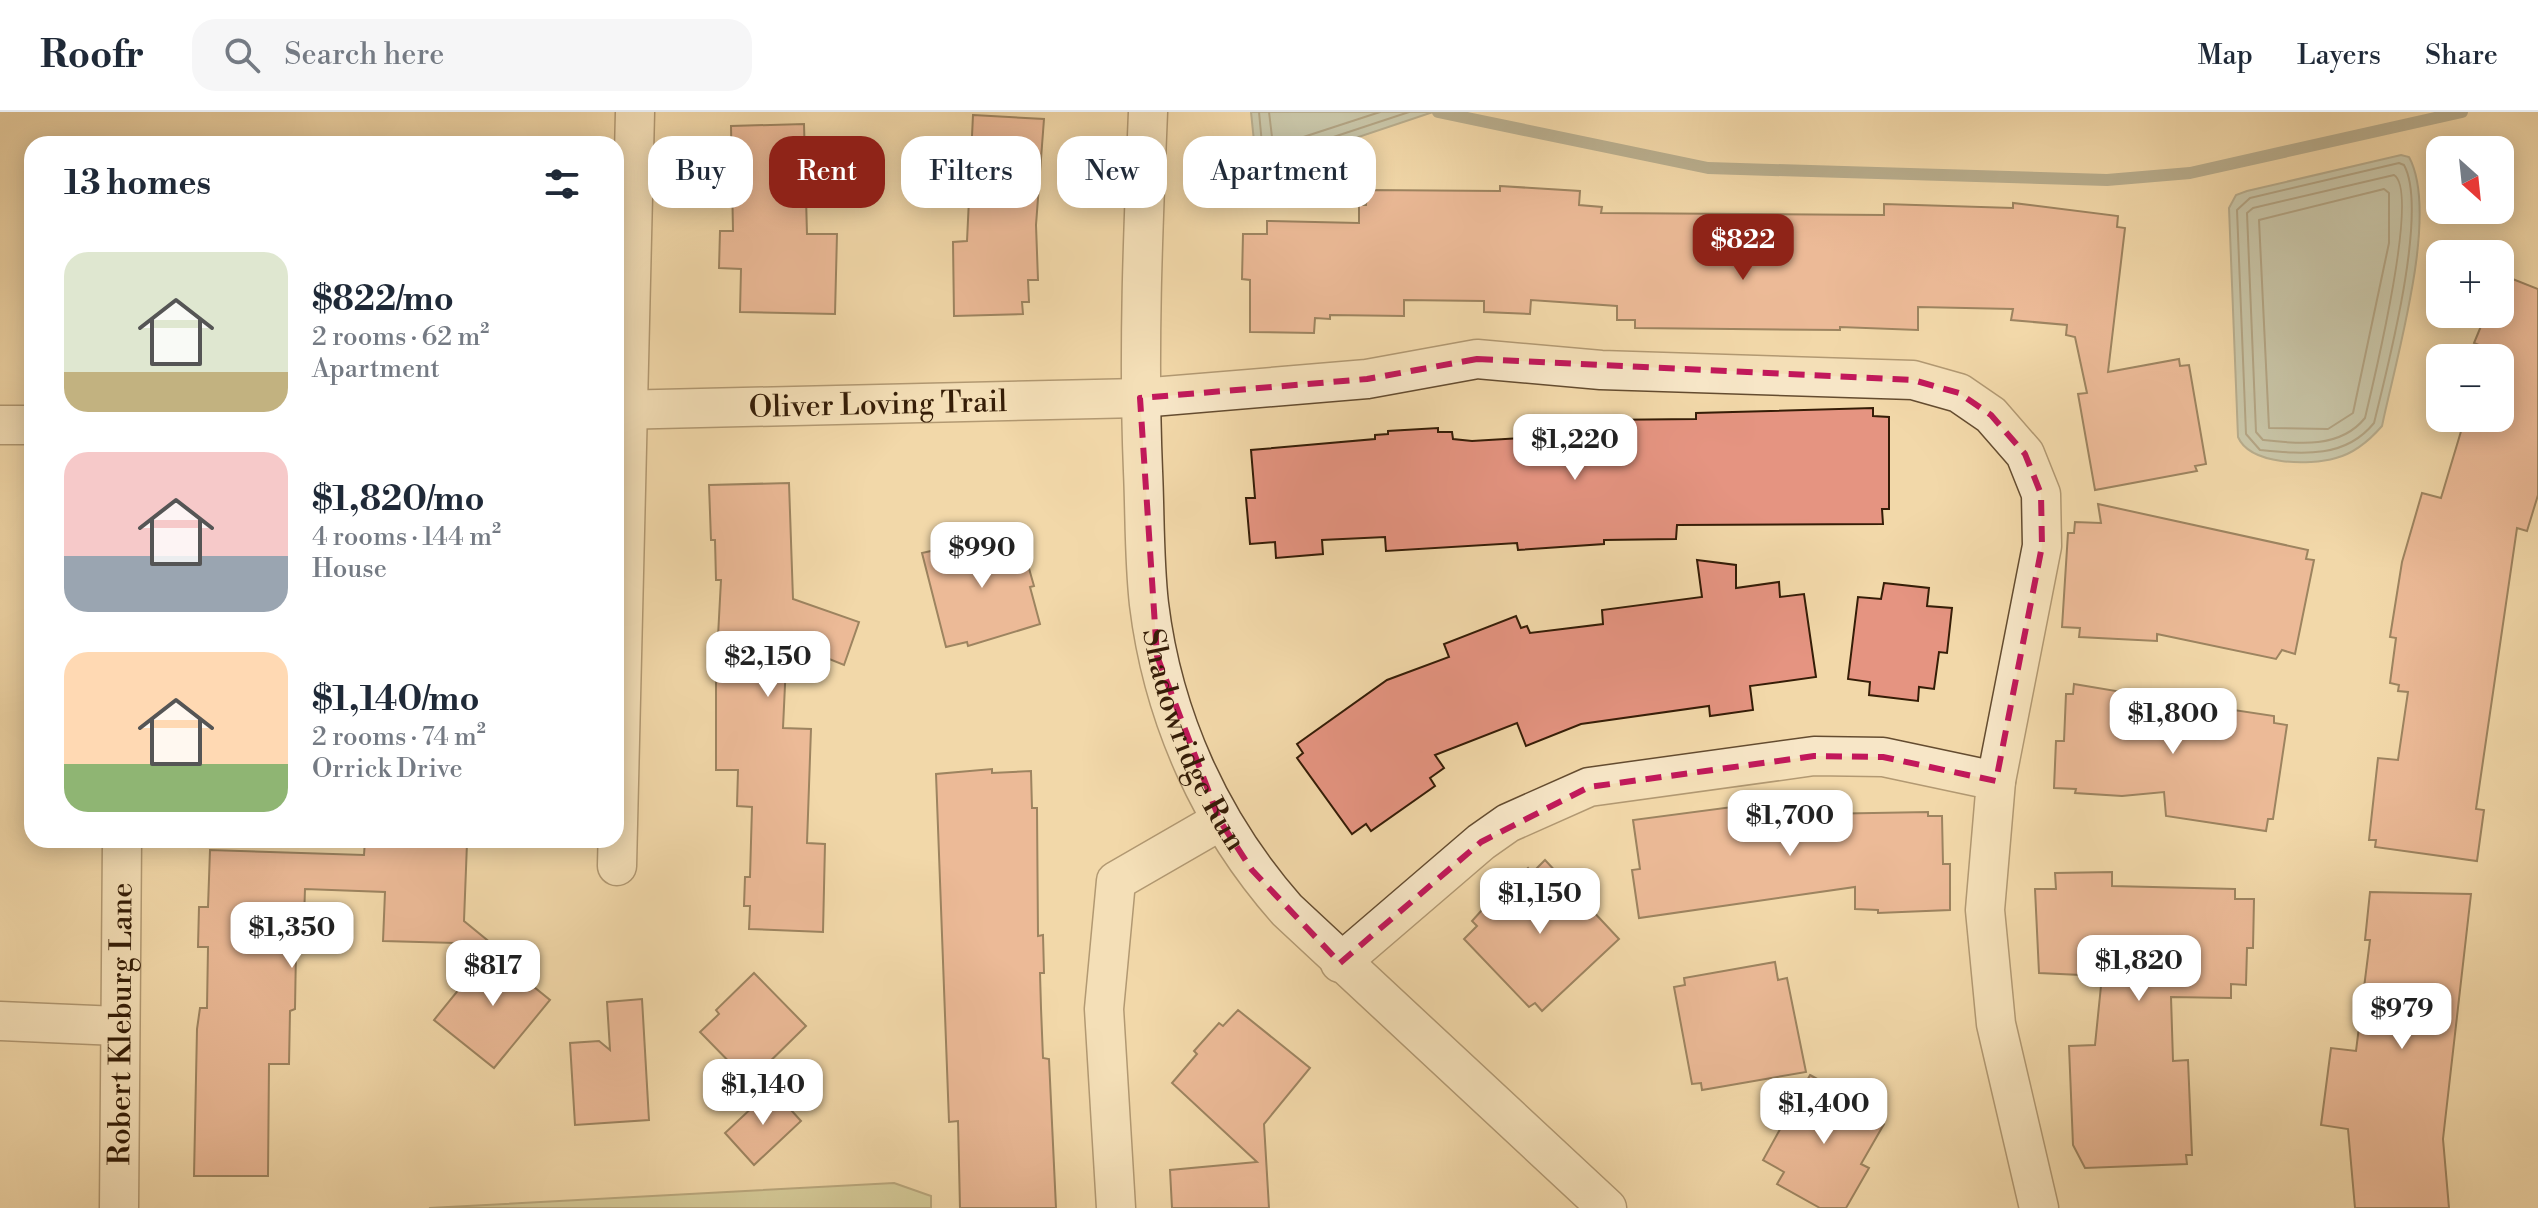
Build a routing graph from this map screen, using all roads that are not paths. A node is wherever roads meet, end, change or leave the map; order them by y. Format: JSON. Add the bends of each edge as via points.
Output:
{"nodes":[{"id":1,"x":635,"y":112,"type":"edge"},
{"id":2,"x":1148,"y":112,"type":"edge"},
{"id":3,"x":624,"y":385,"type":"edge"},
{"id":4,"x":1140,"y":398,"type":"junction"},
{"id":5,"x":624,"y":410,"type":"edge"},
{"id":6,"x":0,"y":425,"type":"edge"},
{"id":7,"x":24,"y":425,"type":"edge"},
{"id":8,"x":1996,"y":781,"type":"junction"},
{"id":9,"x":1220,"y":821,"type":"junction"},
{"id":10,"x":122,"y":848,"type":"edge"},
{"id":11,"x":617,"y":848,"type":"edge"},
{"id":12,"x":617,"y":866,"type":"dead end"},
{"id":13,"x":1340,"y":963,"type":"junction"},
{"id":14,"x":0,"y":1021,"type":"edge"},
{"id":15,"x":118,"y":1026,"type":"junction"},
{"id":16,"x":119,"y":1208,"type":"edge"},
{"id":17,"x":1116,"y":1208,"type":"edge"},
{"id":18,"x":1607,"y":1208,"type":"edge"},
{"id":19,"x":2039,"y":1208,"type":"edge"}],
"edges":[{"from":1,"to":3,"type":"street"},
{"from":2,"to":4,"type":"street","name":"Shadowridge Run"},
{"from":4,"to":5,"type":"street","name":"Oliver Loving Trail"},
{"from":4,"to":8,"type":"street","name":"Oliver Loving Trail","via":[[1367,379],[1477,359],[1601,370],[1913,380],[1959,393],[1991,415],[2025,454],[2041,494],[2042,546]]},
{"from":4,"to":9,"type":"street","name":"Shadowridge Run","via":[[1149,602],[1157,656],[1189,755]]},
{"from":6,"to":7,"type":"street"},
{"from":8,"to":13,"type":"street","via":[[1883,757],[1814,756],[1589,787],[1508,823],[1481,842]]},
{"from":8,"to":19,"type":"street","name":"Oliver Loving Trail","via":[[1985,910],[1996,1024]]},
{"from":9,"to":13,"type":"street","name":"Shadowridge Run","via":[[1252,870]]},
{"from":9,"to":17,"type":"street","via":[[1116,881],[1104,1009]]},
{"from":10,"to":15,"type":"street","name":"Robert Kleburg Lane"},
{"from":11,"to":12,"type":"street"},
{"from":13,"to":18,"type":"street","name":"Shadowridge Run"},
{"from":14,"to":15,"type":"street"},
{"from":15,"to":16,"type":"street","name":"Robert Kleburg Lane"}]}
